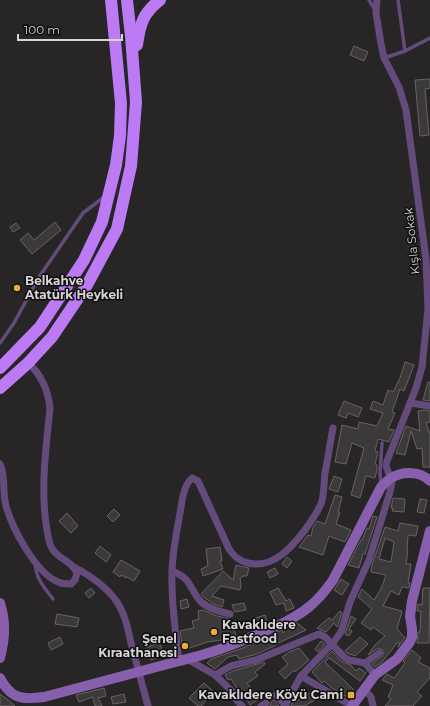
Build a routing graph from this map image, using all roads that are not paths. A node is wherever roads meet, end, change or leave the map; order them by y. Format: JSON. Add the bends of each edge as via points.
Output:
{"nodes":[{"id":1,"x":112,"y":0,"type":"edge"},
{"id":2,"x":127,"y":0,"type":"edge"},
{"id":3,"x":160,"y":0,"type":"edge"},
{"id":4,"x":369,"y":0,"type":"edge"},
{"id":5,"x":377,"y":0,"type":"edge"},
{"id":6,"x":398,"y":0,"type":"edge"},
{"id":7,"x":376,"y":13,"type":"junction"},
{"id":8,"x":430,"y":38,"type":"edge"},
{"id":9,"x":405,"y":51,"type":"junction"},
{"id":10,"x":384,"y":58,"type":"junction"},
{"id":11,"x":134,"y":68,"type":"junction"},
{"id":12,"x":109,"y":194,"type":"junction"},
{"id":13,"x":428,"y":259,"type":"edge"},
{"id":14,"x":0,"y":343,"type":"edge"},
{"id":15,"x":28,"y":363,"type":"junction"},
{"id":16,"x":0,"y":368,"type":"edge"},
{"id":17,"x":0,"y":388,"type":"edge"},
{"id":18,"x":410,"y":403,"type":"junction"},
{"id":19,"x":430,"y":406,"type":"edge"},
{"id":20,"x":333,"y":428,"type":"dead end"},
{"id":21,"x":382,"y":443,"type":"dead end"},
{"id":22,"x":0,"y":464,"type":"edge"},
{"id":23,"x":391,"y":478,"type":"junction"},
{"id":24,"x":430,"y":481,"type":"edge"},
{"id":25,"x":381,"y":487,"type":"junction"},
{"id":26,"x":430,"y":530,"type":"edge"},
{"id":27,"x":35,"y":562,"type":"junction"},
{"id":28,"x":74,"y":567,"type":"junction"},
{"id":29,"x":172,"y":571,"type":"junction"},
{"id":30,"x":53,"y":599,"type":"dead end"},
{"id":31,"x":0,"y":603,"type":"edge"},
{"id":32,"x":230,"y":614,"type":"dead end"},
{"id":33,"x":332,"y":644,"type":"junction"},
{"id":34,"x":379,"y":653,"type":"dead end"},
{"id":35,"x":0,"y":658,"type":"edge"},
{"id":36,"x":183,"y":660,"type":"junction"},
{"id":37,"x":365,"y":663,"type":"junction"},
{"id":38,"x":139,"y":672,"type":"junction"},
{"id":39,"x":215,"y":675,"type":"junction"},
{"id":40,"x":301,"y":676,"type":"junction"},
{"id":41,"x":375,"y":676,"type":"junction"},
{"id":42,"x":0,"y":678,"type":"edge"},
{"id":43,"x":365,"y":690,"type":"junction"},
{"id":44,"x":276,"y":695,"type":"dead end"},
{"id":45,"x":33,"y":702,"type":"edge"},
{"id":46,"x":234,"y":703,"type":"edge"},
{"id":47,"x":148,"y":706,"type":"edge"},
{"id":48,"x":242,"y":706,"type":"edge"},
{"id":49,"x":286,"y":706,"type":"edge"},
{"id":50,"x":352,"y":706,"type":"edge"},
{"id":51,"x":373,"y":706,"type":"edge"}],
"edges":[{"from":1,"to":12,"type":"highway","via":[[120,136]]},
{"from":2,"to":11,"type":"highway"},
{"from":3,"to":11,"type":"highway","via":[[144,16],[140,25]]},
{"from":4,"to":7,"type":"lane"},
{"from":5,"to":7,"type":"street","name":"Kışla Sokak"},
{"from":6,"to":9,"type":"lane"},
{"from":7,"to":10,"type":"street","name":"Kışla Sokak"},
{"from":8,"to":9,"type":"lane"},
{"from":9,"to":10,"type":"lane"},
{"from":10,"to":13,"type":"street","name":"Kışla Sokak","via":[[399,87],[406,110]]},
{"from":11,"to":15,"type":"highway","via":[[136,102],[132,166],[117,229],[83,291],[52,337]]},
{"from":12,"to":14,"type":"lane","via":[[83,213],[39,277]]},
{"from":12,"to":16,"type":"highway","via":[[102,222],[84,260],[40,328]]},
{"from":13,"to":18,"type":"street","name":"Kışla Sokak","via":[[428,309],[422,367]]},
{"from":15,"to":17,"type":"highway"},
{"from":15,"to":28,"type":"street","via":[[39,374],[46,388],[50,408],[43,479],[48,536],[53,550]]},
{"from":18,"to":19,"type":"street"},
{"from":18,"to":23,"type":"street","name":"Kışla Sokak","via":[[387,461],[386,466]]},
{"from":20,"to":29,"type":"street","via":[[322,501],[313,519],[286,551],[264,564],[248,563],[234,557],[198,481],[192,478],[186,485],[182,500]]},
{"from":21,"to":25,"type":"lane"},
{"from":22,"to":27,"type":"street","via":[[6,506],[17,532]]},
{"from":23,"to":24,"type":"street","via":[[416,473]]},
{"from":23,"to":25,"type":"street"},
{"from":23,"to":33,"type":"street","name":"Kışla Sokak","via":[[390,492],[369,560],[350,602],[341,632]]},
{"from":25,"to":36,"type":"street","via":[[333,580],[313,603],[295,617],[236,644]]},
{"from":26,"to":41,"type":"street","via":[[412,601],[412,637],[397,659]]},
{"from":27,"to":28,"type":"street","via":[[48,576],[65,584],[71,584],[75,580],[77,573]]},
{"from":27,"to":30,"type":"lane","via":[[40,582]]},
{"from":28,"to":38,"type":"street","via":[[100,583],[118,603],[125,619]]},
{"from":29,"to":32,"type":"street","via":[[188,581],[202,603],[219,612]]},
{"from":29,"to":36,"type":"street","via":[[172,597]]},
{"from":31,"to":35,"type":"street","via":[[5,623]]},
{"from":33,"to":37,"type":"street","via":[[349,660]]},
{"from":33,"to":39,"type":"street","via":[[317,634],[256,660],[231,666]]},
{"from":33,"to":40,"type":"street","name":"Kışla Sokak"},
{"from":34,"to":37,"type":"street"},
{"from":36,"to":38,"type":"street"},
{"from":36,"to":39,"type":"street"},
{"from":37,"to":41,"type":"street"},
{"from":38,"to":45,"type":"street","via":[[82,686]]},
{"from":38,"to":47,"type":"street"},
{"from":39,"to":46,"type":"street","via":[[233,692]]},
{"from":40,"to":49,"type":"street","name":"Kışla Sokak"},
{"from":40,"to":50,"type":"street"},
{"from":41,"to":43,"type":"street"},
{"from":42,"to":45,"type":"street","via":[[11,694]]},
{"from":43,"to":50,"type":"street"},
{"from":43,"to":51,"type":"street","via":[[371,697]]},
{"from":44,"to":49,"type":"street"},
{"from":46,"to":48,"type":"street"}]}
